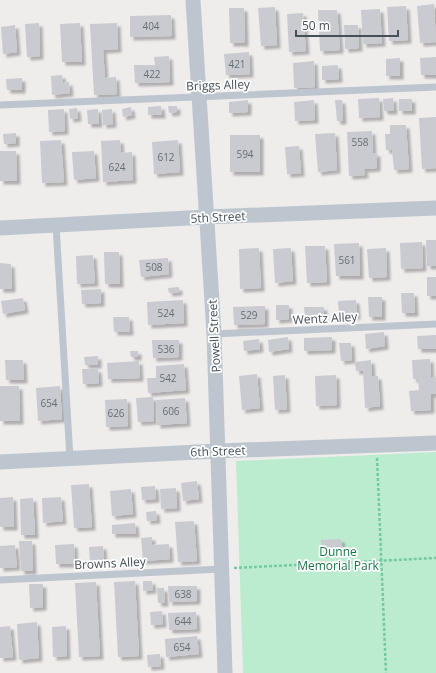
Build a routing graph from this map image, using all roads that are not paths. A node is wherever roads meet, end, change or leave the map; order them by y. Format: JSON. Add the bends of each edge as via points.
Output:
{"nodes":[{"id":1,"x":193,"y":0,"type":"edge"},
{"id":2,"x":436,"y":87,"type":"edge"},
{"id":3,"x":199,"y":97,"type":"junction"},
{"id":4,"x":0,"y":105,"type":"edge"},
{"id":5,"x":436,"y":208,"type":"edge"},
{"id":6,"x":207,"y":217,"type":"junction"},
{"id":7,"x":56,"y":225,"type":"junction"},
{"id":8,"x":0,"y":228,"type":"edge"},
{"id":9,"x":436,"y":324,"type":"edge"},
{"id":10,"x":214,"y":334,"type":"junction"},
{"id":11,"x":436,"y":443,"type":"edge"},
{"id":12,"x":218,"y":451,"type":"junction"},
{"id":13,"x":70,"y":458,"type":"junction"},
{"id":14,"x":0,"y":462,"type":"edge"},
{"id":15,"x":222,"y":569,"type":"junction"},
{"id":16,"x":0,"y":580,"type":"edge"},
{"id":17,"x":225,"y":673,"type":"edge"}],
"edges":[{"from":1,"to":3,"type":"street","name":"Powell Street"},
{"from":2,"to":3,"type":"lane","name":"Briggs Alley"},
{"from":3,"to":4,"type":"lane","name":"Briggs Alley"},
{"from":3,"to":6,"type":"street","name":"Powell Street"},
{"from":5,"to":6,"type":"street","name":"5th Street"},
{"from":6,"to":7,"type":"street","name":"5th Street"},
{"from":6,"to":10,"type":"street","name":"Powell Street"},
{"from":7,"to":8,"type":"street","name":"5th Street"},
{"from":7,"to":13,"type":"lane"},
{"from":9,"to":10,"type":"lane","name":"Wentz Alley"},
{"from":10,"to":12,"type":"street","name":"Powell Street"},
{"from":11,"to":12,"type":"street","name":"6th Street"},
{"from":12,"to":13,"type":"street","name":"6th Street"},
{"from":12,"to":15,"type":"street","name":"Powell Street"},
{"from":13,"to":14,"type":"street","name":"6th Street"},
{"from":15,"to":16,"type":"lane","name":"Browns Alley"},
{"from":15,"to":17,"type":"street","name":"Powell Street"}]}
